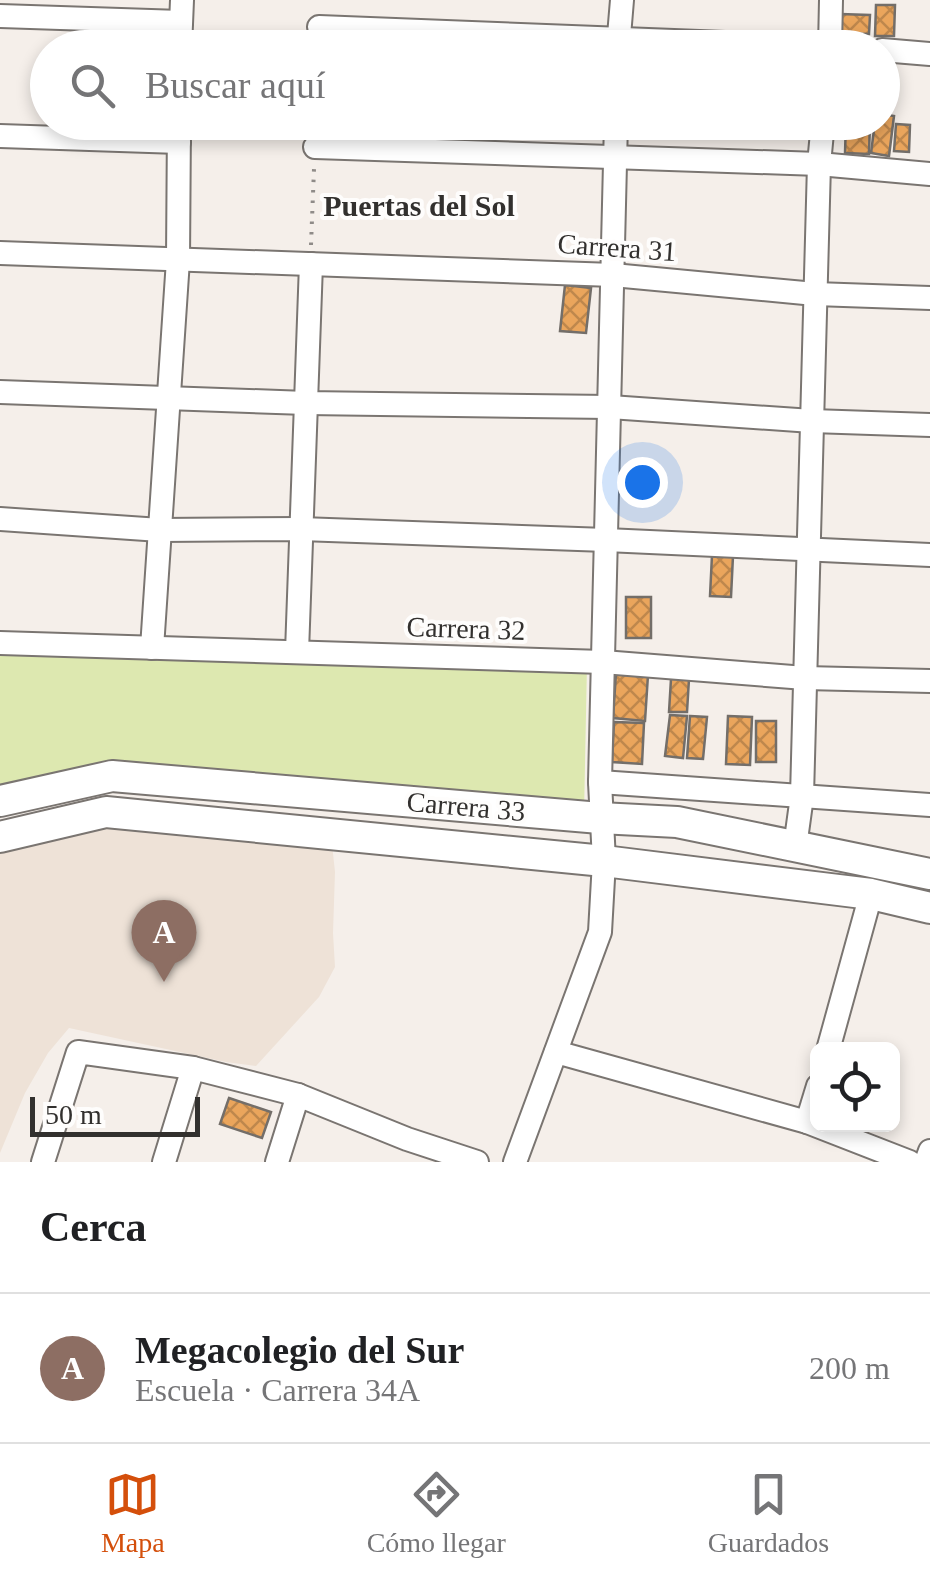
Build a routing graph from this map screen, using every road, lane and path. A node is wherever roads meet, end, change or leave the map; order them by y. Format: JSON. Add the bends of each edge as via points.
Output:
{"nodes":[{"id":1,"x":622,"y":0,"type":"edge"},
{"id":2,"x":832,"y":0,"type":"edge"},
{"id":3,"x":181,"y":11,"type":"edge"},
{"id":4,"x":0,"y":16,"type":"edge"},
{"id":5,"x":319,"y":27,"type":"dead end"},
{"id":6,"x":375,"y":30,"type":"edge"},
{"id":7,"x":619,"y":30,"type":"edge"},
{"id":8,"x":836,"y":30,"type":"edge"},
{"id":9,"x":900,"y":52,"type":"edge"},
{"id":10,"x":930,"y":54,"type":"edge"},
{"id":11,"x":30,"y":135,"type":"edge"},
{"id":12,"x":0,"y":136,"type":"edge"},
{"id":13,"x":179,"y":140,"type":"edge"},
{"id":14,"x":616,"y":140,"type":"edge"},
{"id":15,"x":821,"y":140,"type":"edge"},
{"id":16,"x":314,"y":147,"type":"joint"},
{"id":17,"x":616,"y":157,"type":"junction"},
{"id":18,"x":819,"y":164,"type":"junction"},
{"id":19,"x":930,"y":174,"type":"edge"},
{"id":20,"x":0,"y":253,"type":"edge"},
{"id":21,"x":178,"y":260,"type":"junction"},
{"id":22,"x":311,"y":264,"type":"junction"},
{"id":23,"x":613,"y":275,"type":"junction"},
{"id":24,"x":815,"y":294,"type":"junction"},
{"id":25,"x":930,"y":298,"type":"edge"},
{"id":26,"x":0,"y":392,"type":"edge"},
{"id":27,"x":169,"y":400,"type":"junction"},
{"id":28,"x":306,"y":403,"type":"junction"},
{"id":29,"x":610,"y":407,"type":"junction"},
{"id":30,"x":812,"y":421,"type":"junction"},
{"id":31,"x":930,"y":425,"type":"edge"},
{"id":32,"x":0,"y":519,"type":"edge"},
{"id":33,"x":302,"y":529,"type":"junction"},
{"id":34,"x":160,"y":530,"type":"junction"},
{"id":35,"x":606,"y":540,"type":"junction"},
{"id":36,"x":808,"y":550,"type":"junction"},
{"id":37,"x":930,"y":555,"type":"edge"},
{"id":38,"x":0,"y":643,"type":"edge"},
{"id":39,"x":152,"y":648,"type":"junction"},
{"id":40,"x":298,"y":652,"type":"junction"},
{"id":41,"x":603,"y":662,"type":"junction"},
{"id":42,"x":804,"y":678,"type":"junction"},
{"id":43,"x":930,"y":681,"type":"edge"},
{"id":44,"x":600,"y":782,"type":"junction"},
{"id":45,"x":802,"y":796,"type":"junction"},
{"id":46,"x":0,"y":802,"type":"edge"},
{"id":47,"x":930,"y":805,"type":"edge"},
{"id":48,"x":600,"y":818,"type":"junction"},
{"id":49,"x":0,"y":837,"type":"edge"},
{"id":50,"x":795,"y":847,"type":"junction"},
{"id":51,"x":604,"y":861,"type":"junction"},
{"id":52,"x":930,"y":874,"type":"edge"},
{"id":53,"x":871,"y":894,"type":"junction"},
{"id":54,"x":930,"y":908,"type":"edge"},
{"id":55,"x":830,"y":1042,"type":"edge"},
{"id":56,"x":556,"y":1052,"type":"junction"},
{"id":57,"x":193,"y":1068,"type":"junction"},
{"id":58,"x":298,"y":1095,"type":"junction"},
{"id":59,"x":810,"y":1112,"type":"edge"},
{"id":60,"x":807,"y":1122,"type":"junction"},
{"id":61,"x":407,"y":1139,"type":"junction"},
{"id":62,"x":930,"y":1150,"type":"edge"},
{"id":63,"x":43,"y":1162,"type":"edge"},
{"id":64,"x":164,"y":1162,"type":"edge"},
{"id":65,"x":277,"y":1162,"type":"edge"},
{"id":66,"x":400,"y":1162,"type":"edge"},
{"id":67,"x":477,"y":1162,"type":"edge"},
{"id":68,"x":515,"y":1162,"type":"edge"},
{"id":69,"x":910,"y":1162,"type":"edge"},
{"id":70,"x":926,"y":1162,"type":"edge"}],
"edges":[{"from":1,"to":7,"type":"street"},
{"from":2,"to":8,"type":"street"},
{"from":3,"to":4,"type":"street"},
{"from":5,"to":6,"type":"street"},
{"from":9,"to":10,"type":"street"},
{"from":11,"to":12,"type":"street"},
{"from":13,"to":21,"type":"street"},
{"from":14,"to":17,"type":"street"},
{"from":15,"to":18,"type":"street"},
{"from":16,"to":17,"type":"street"},
{"from":16,"to":22,"type":"path"},
{"from":17,"to":18,"type":"street"},
{"from":17,"to":23,"type":"street"},
{"from":18,"to":19,"type":"street"},
{"from":18,"to":24,"type":"street"},
{"from":20,"to":21,"type":"street","name":"Carrera 31"},
{"from":21,"to":22,"type":"street","name":"Carrera 31"},
{"from":21,"to":27,"type":"street"},
{"from":22,"to":23,"type":"street","name":"Carrera 31"},
{"from":22,"to":28,"type":"street"},
{"from":23,"to":24,"type":"street","name":"Carrera 31"},
{"from":23,"to":29,"type":"street"},
{"from":24,"to":25,"type":"street","name":"Carrera 31"},
{"from":24,"to":30,"type":"street"},
{"from":26,"to":27,"type":"street"},
{"from":27,"to":28,"type":"street"},
{"from":27,"to":34,"type":"street"},
{"from":28,"to":29,"type":"street"},
{"from":28,"to":33,"type":"street"},
{"from":29,"to":30,"type":"street"},
{"from":29,"to":35,"type":"street"},
{"from":30,"to":31,"type":"street"},
{"from":30,"to":36,"type":"street"},
{"from":32,"to":34,"type":"street"},
{"from":33,"to":34,"type":"street"},
{"from":33,"to":35,"type":"street"},
{"from":33,"to":40,"type":"street"},
{"from":34,"to":39,"type":"street"},
{"from":35,"to":36,"type":"street"},
{"from":35,"to":41,"type":"street"},
{"from":36,"to":37,"type":"street"},
{"from":36,"to":42,"type":"street"},
{"from":38,"to":39,"type":"street","name":"Carrera 32"},
{"from":39,"to":40,"type":"street","name":"Carrera 32"},
{"from":40,"to":41,"type":"street","name":"Carrera 32"},
{"from":41,"to":42,"type":"street","name":"Carrera 32"},
{"from":41,"to":44,"type":"street"},
{"from":42,"to":43,"type":"street","name":"Carrera 32"},
{"from":42,"to":45,"type":"street"},
{"from":44,"to":45,"type":"street"},
{"from":44,"to":48,"type":"street"},
{"from":45,"to":47,"type":"street"},
{"from":45,"to":50,"type":"street"},
{"from":46,"to":48,"type":"main road","name":"Carrera 33","via":[[112,776]]},
{"from":48,"to":50,"type":"main road","name":"Carrera 33","via":[[677,822]]},
{"from":48,"to":51,"type":"street"},
{"from":49,"to":51,"type":"main road","name":"Carrera 33","via":[[106,812]]},
{"from":50,"to":52,"type":"main road","name":"Carrera 33"},
{"from":51,"to":53,"type":"main road","name":"Carrera 33"},
{"from":51,"to":56,"type":"street","via":[[600,932]]},
{"from":53,"to":54,"type":"main road","name":"Carrera 33"},
{"from":53,"to":55,"type":"street"},
{"from":56,"to":60,"type":"street"},
{"from":56,"to":68,"type":"street"},
{"from":57,"to":58,"type":"street"},
{"from":57,"to":63,"type":"street","via":[[78,1052]]},
{"from":57,"to":64,"type":"street"},
{"from":58,"to":61,"type":"street"},
{"from":58,"to":65,"type":"street"},
{"from":59,"to":60,"type":"street"},
{"from":60,"to":69,"type":"street"},
{"from":61,"to":66,"type":"street"},
{"from":61,"to":67,"type":"street"},
{"from":62,"to":70,"type":"street"}]}
